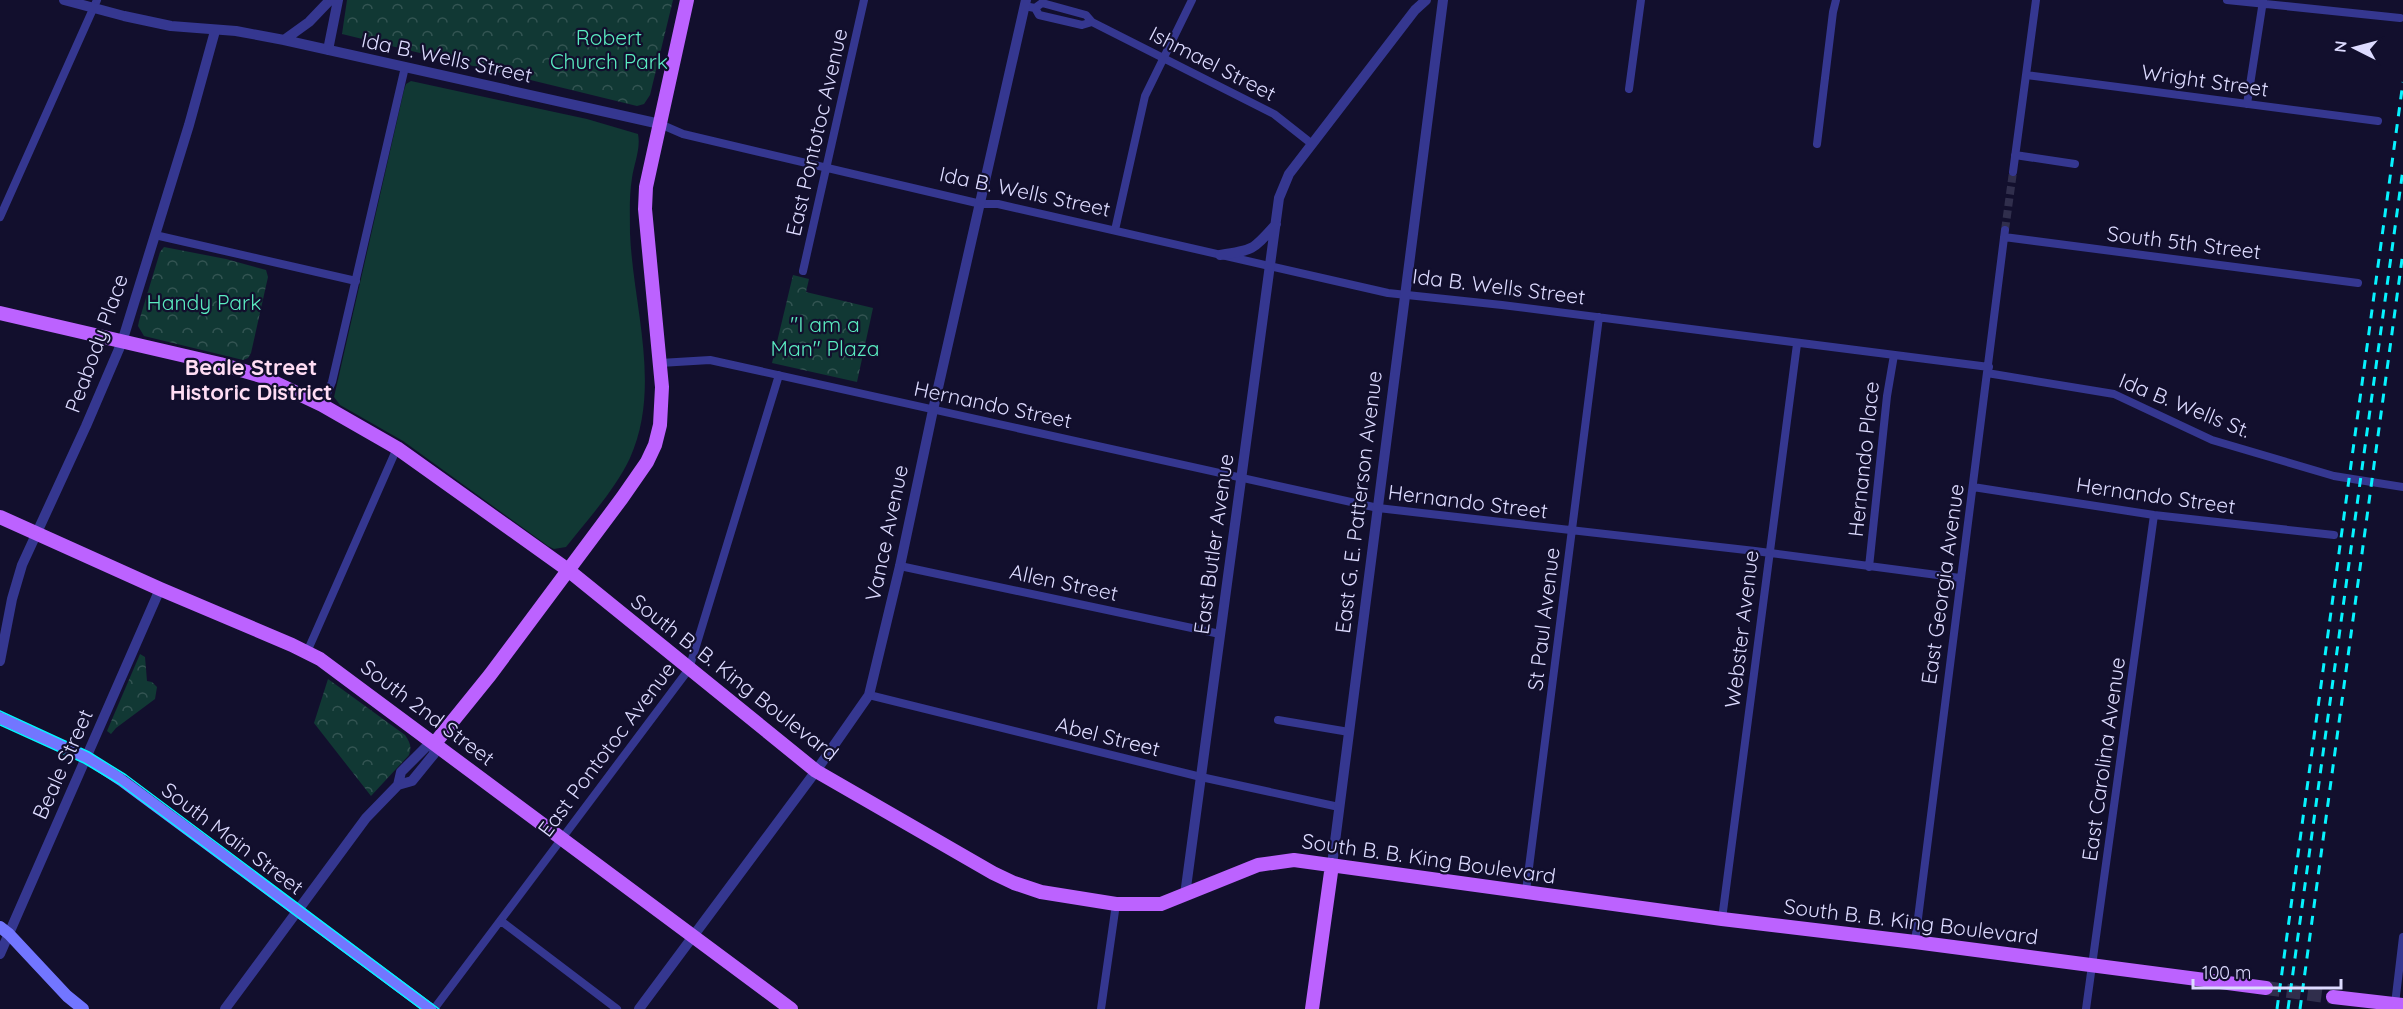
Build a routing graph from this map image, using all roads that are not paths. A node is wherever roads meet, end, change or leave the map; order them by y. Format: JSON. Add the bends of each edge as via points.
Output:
{"nodes":[{"id":1,"x":64,"y":0,"type":"edge"},
{"id":2,"x":330,"y":0,"type":"edge"},
{"id":3,"x":338,"y":0,"type":"edge"},
{"id":4,"x":687,"y":0,"type":"edge"},
{"id":5,"x":864,"y":0,"type":"edge"},
{"id":6,"x":1192,"y":0,"type":"edge"},
{"id":7,"x":1426,"y":0,"type":"edge"},
{"id":8,"x":1443,"y":0,"type":"edge"},
{"id":9,"x":1641,"y":0,"type":"edge"},
{"id":10,"x":1836,"y":0,"type":"edge"},
{"id":11,"x":2037,"y":0,"type":"edge"},
{"id":12,"x":2227,"y":0,"type":"edge"},
{"id":13,"x":2262,"y":2,"type":"edge"},
{"id":14,"x":95,"y":4,"type":"edge"},
{"id":15,"x":1028,"y":5,"type":"edge"},
{"id":16,"x":2400,"y":18,"type":"dead end"},
{"id":17,"x":215,"y":31,"type":"junction"},
{"id":18,"x":284,"y":40,"type":"junction"},
{"id":19,"x":328,"y":50,"type":"junction"},
{"id":20,"x":1163,"y":56,"type":"junction"},
{"id":21,"x":405,"y":68,"type":"junction"},
{"id":22,"x":2026,"y":75,"type":"junction"},
{"id":23,"x":1629,"y":89,"type":"dead end"},
{"id":24,"x":2247,"y":104,"type":"junction"},
{"id":25,"x":2378,"y":121,"type":"dead end"},
{"id":26,"x":660,"y":124,"type":"junction"},
{"id":27,"x":1312,"y":144,"type":"junction"},
{"id":28,"x":1817,"y":144,"type":"dead end"},
{"id":29,"x":2015,"y":155,"type":"junction"},
{"id":30,"x":2075,"y":164,"type":"dead end"},
{"id":31,"x":826,"y":167,"type":"junction"},
{"id":32,"x":2013,"y":172,"type":"tunnel mouth"},
{"id":33,"x":3,"y":204,"type":"edge"},
{"id":34,"x":981,"y":204,"type":"junction"},
{"id":35,"x":0,"y":217,"type":"edge"},
{"id":36,"x":1276,"y":223,"type":"junction"},
{"id":37,"x":1115,"y":230,"type":"junction"},
{"id":38,"x":2005,"y":233,"type":"joint"},
{"id":39,"x":155,"y":235,"type":"junction"},
{"id":40,"x":1220,"y":255,"type":"junction"},
{"id":41,"x":1270,"y":267,"type":"junction"},
{"id":42,"x":803,"y":271,"type":"dead end"},
{"id":43,"x":356,"y":281,"type":"junction"},
{"id":44,"x":2358,"y":283,"type":"dead end"},
{"id":45,"x":1406,"y":294,"type":"junction"},
{"id":46,"x":0,"y":314,"type":"edge"},
{"id":47,"x":1599,"y":317,"type":"junction"},
{"id":48,"x":122,"y":342,"type":"junction"},
{"id":49,"x":1797,"y":344,"type":"junction"},
{"id":50,"x":1894,"y":355,"type":"junction"},
{"id":51,"x":660,"y":363,"type":"junction"},
{"id":52,"x":1988,"y":370,"type":"junction"},
{"id":53,"x":779,"y":375,"type":"junction"},
{"id":54,"x":322,"y":405,"type":"junction"},
{"id":55,"x":933,"y":410,"type":"junction"},
{"id":56,"x":397,"y":448,"type":"junction"},
{"id":57,"x":1242,"y":477,"type":"junction"},
{"id":58,"x":1974,"y":487,"type":"junction"},
{"id":59,"x":2403,"y":487,"type":"edge"},
{"id":60,"x":1378,"y":508,"type":"junction"},
{"id":61,"x":2154,"y":515,"type":"junction"},
{"id":62,"x":0,"y":517,"type":"edge"},
{"id":63,"x":1572,"y":532,"type":"junction"},
{"id":64,"x":36,"y":533,"type":"junction"},
{"id":65,"x":2334,"y":536,"type":"dead end"},
{"id":66,"x":1768,"y":553,"type":"junction"},
{"id":67,"x":900,"y":566,"type":"junction"},
{"id":68,"x":1869,"y":567,"type":"junction"},
{"id":69,"x":568,"y":570,"type":"junction"},
{"id":70,"x":1960,"y":578,"type":"junction"},
{"id":71,"x":160,"y":589,"type":"junction"},
{"id":72,"x":1220,"y":634,"type":"junction"},
{"id":73,"x":307,"y":652,"type":"junction"},
{"id":74,"x":0,"y":662,"type":"edge"},
{"id":75,"x":689,"y":669,"type":"junction"},
{"id":76,"x":869,"y":695,"type":"junction"},
{"id":77,"x":0,"y":718,"type":"edge"},
{"id":78,"x":1278,"y":720,"type":"dead end"},
{"id":79,"x":1349,"y":732,"type":"junction"},
{"id":80,"x":435,"y":743,"type":"junction"},
{"id":81,"x":86,"y":757,"type":"junction"},
{"id":82,"x":816,"y":771,"type":"junction"},
{"id":83,"x":1201,"y":777,"type":"junction"},
{"id":84,"x":1340,"y":807,"type":"junction"},
{"id":85,"x":562,"y":838,"type":"junction"},
{"id":86,"x":1332,"y":865,"type":"junction"},
{"id":87,"x":1526,"y":891,"type":"junction"},
{"id":88,"x":1185,"y":895,"type":"junction"},
{"id":89,"x":1116,"y":904,"type":"junction"},
{"id":90,"x":297,"y":910,"type":"junction"},
{"id":91,"x":1722,"y":919,"type":"junction"},
{"id":92,"x":501,"y":921,"type":"junction"},
{"id":93,"x":5,"y":930,"type":"edge"},
{"id":94,"x":693,"y":936,"type":"junction"},
{"id":95,"x":2403,"y":937,"type":"edge"},
{"id":96,"x":1915,"y":942,"type":"junction"},
{"id":97,"x":0,"y":954,"type":"edge"},
{"id":98,"x":2093,"y":966,"type":"junction"},
{"id":99,"x":2266,"y":988,"type":"tunnel mouth"},
{"id":100,"x":2333,"y":997,"type":"tunnel mouth"},
{"id":101,"x":2399,"y":1005,"type":"edge"},
{"id":102,"x":84,"y":1009,"type":"edge"},
{"id":103,"x":225,"y":1009,"type":"edge"},
{"id":104,"x":432,"y":1009,"type":"edge"},
{"id":105,"x":617,"y":1009,"type":"edge"},
{"id":106,"x":639,"y":1009,"type":"edge"},
{"id":107,"x":791,"y":1009,"type":"edge"},
{"id":108,"x":1101,"y":1009,"type":"edge"},
{"id":109,"x":1312,"y":1009,"type":"edge"},
{"id":110,"x":2086,"y":1009,"type":"edge"}],
"edges":[{"from":1,"to":14,"type":"street","name":"Ida B. Wells Street"},
{"from":2,"to":18,"type":"street"},
{"from":3,"to":19,"type":"street"},
{"from":4,"to":26,"type":"main road"},
{"from":5,"to":31,"type":"street","name":"East Pontotoc Avenue"},
{"from":6,"to":20,"type":"street"},
{"from":7,"to":27,"type":"street","name":"East Butler Avenue"},
{"from":8,"to":45,"type":"street","name":"East G. E. Patterson Avenue"},
{"from":9,"to":23,"type":"street"},
{"from":10,"to":28,"type":"street"},
{"from":11,"to":22,"type":"street"},
{"from":12,"to":13,"type":"street"},
{"from":13,"to":16,"type":"street"},
{"from":13,"to":24,"type":"street"},
{"from":14,"to":17,"type":"street","name":"Ida B. Wells Street","via":[[171,26]]},
{"from":14,"to":33,"type":"street"},
{"from":15,"to":20,"type":"street","name":"Ishmael Street","via":[[1039,15],[1082,26],[1092,22]]},
{"from":15,"to":34,"type":"street","name":"Vance Avenue"},
{"from":17,"to":18,"type":"street","name":"Ida B. Wells Street"},
{"from":17,"to":39,"type":"street","name":"Peabody Place"},
{"from":18,"to":19,"type":"street","name":"Ida B. Wells Street"},
{"from":19,"to":21,"type":"street","name":"Ida B. Wells Street"},
{"from":20,"to":27,"type":"street","name":"Ishmael Street","via":[[1274,114]]},
{"from":20,"to":37,"type":"street","via":[[1139,117]]},
{"from":21,"to":26,"type":"street","name":"Ida B. Wells Street"},
{"from":21,"to":43,"type":"street"},
{"from":22,"to":24,"type":"street","name":"Wright Street"},
{"from":22,"to":29,"type":"street"},
{"from":24,"to":25,"type":"street","name":"Wright Street"},
{"from":26,"to":31,"type":"street","name":"Ida B. Wells Street","via":[[683,134]]},
{"from":26,"to":51,"type":"main road","via":[[645,208]]},
{"from":27,"to":36,"type":"street","name":"East Butler Avenue","via":[[1289,174],[1279,198]]},
{"from":29,"to":30,"type":"street"},
{"from":29,"to":32,"type":"street"},
{"from":31,"to":34,"type":"street","name":"Ida B. Wells Street"},
{"from":31,"to":42,"type":"street","name":"East Pontotoc Avenue"},
{"from":33,"to":35,"type":"street"},
{"from":34,"to":37,"type":"street","name":"Ida B. Wells Street","via":[[998,204]]},
{"from":34,"to":55,"type":"street","name":"Vance Avenue"},
{"from":36,"to":40,"type":"street","via":[[1257,246]]},
{"from":36,"to":41,"type":"street","name":"East Butler Avenue"},
{"from":37,"to":40,"type":"street","name":"Ida B. Wells Street"},
{"from":38,"to":44,"type":"street","name":"South 5th Street"},
{"from":38,"to":52,"type":"street","name":"East Georgia Avenue"},
{"from":39,"to":43,"type":"street"},
{"from":39,"to":48,"type":"street","name":"Peabody Place"},
{"from":40,"to":41,"type":"street","name":"Ida B. Wells Street"},
{"from":41,"to":45,"type":"street","name":"Ida B. Wells Street"},
{"from":41,"to":57,"type":"street","name":"East Butler Avenue"},
{"from":43,"to":54,"type":"street","via":[[332,382]]},
{"from":45,"to":47,"type":"street","name":"Ida B. Wells Street"},
{"from":45,"to":60,"type":"street","name":"East G. E. Patterson Avenue"},
{"from":46,"to":48,"type":"main road","name":"South B. B. King Boulevard"},
{"from":47,"to":49,"type":"street","name":"Ida B. Wells Street"},
{"from":47,"to":63,"type":"street","name":"St Paul Avenue"},
{"from":48,"to":54,"type":"main road","name":"South B. B. King Boulevard","via":[[255,374]]},
{"from":48,"to":64,"type":"street","name":"Peabody Place"},
{"from":49,"to":50,"type":"street","name":"Ida B. Wells Street"},
{"from":49,"to":66,"type":"street","name":"Webster Avenue"},
{"from":50,"to":52,"type":"street","name":"Ida B. Wells Street"},
{"from":50,"to":68,"type":"street","name":"Hernando Place"},
{"from":51,"to":53,"type":"street","name":"Hernando Street","via":[[710,360]]},
{"from":51,"to":69,"type":"main road","via":[[660,425],[647,462]]},
{"from":52,"to":58,"type":"street","name":"East Georgia Avenue"},
{"from":52,"to":59,"type":"street","name":"Ida B. Wells St.","via":[[2114,394],[2212,440],[2334,476]]},
{"from":53,"to":55,"type":"street","name":"Hernando Street"},
{"from":53,"to":75,"type":"street","name":"East Pontotoc Avenue"},
{"from":54,"to":56,"type":"main road","name":"South B. B. King Boulevard"},
{"from":55,"to":57,"type":"street","name":"Hernando Street"},
{"from":55,"to":67,"type":"street","name":"Vance Avenue"},
{"from":56,"to":69,"type":"main road","name":"South B. B. King Boulevard"},
{"from":56,"to":73,"type":"street"},
{"from":57,"to":60,"type":"street","name":"Hernando Street"},
{"from":57,"to":72,"type":"street","name":"East Butler Avenue"},
{"from":58,"to":61,"type":"street","name":"Hernando Street"},
{"from":58,"to":70,"type":"street","name":"East Georgia Avenue"},
{"from":60,"to":63,"type":"street","name":"Hernando Street"},
{"from":60,"to":79,"type":"street","name":"East G. E. Patterson Avenue"},
{"from":61,"to":65,"type":"street","name":"Hernando Street"},
{"from":61,"to":98,"type":"street","name":"East Carolina Avenue"},
{"from":62,"to":64,"type":"main road","name":"South 2nd Street"},
{"from":63,"to":66,"type":"street","name":"Hernando Street"},
{"from":63,"to":87,"type":"street","name":"St Paul Avenue"},
{"from":64,"to":71,"type":"main road","name":"South 2nd Street"},
{"from":64,"to":74,"type":"street","name":"Peabody Place","via":[[16,583]]},
{"from":66,"to":68,"type":"street","name":"Hernando Street"},
{"from":66,"to":91,"type":"street","name":"Webster Avenue"},
{"from":67,"to":72,"type":"street","name":"Allen Street"},
{"from":67,"to":76,"type":"street","name":"Vance Avenue"},
{"from":68,"to":70,"type":"street","name":"Hernando Street"},
{"from":69,"to":75,"type":"main road","name":"South B. B. King Boulevard"},
{"from":69,"to":80,"type":"main road"},
{"from":70,"to":96,"type":"street","name":"East Georgia Avenue"},
{"from":71,"to":73,"type":"main road","name":"South 2nd Street"},
{"from":71,"to":81,"type":"street","name":"Beale Street"},
{"from":72,"to":83,"type":"street","name":"East Butler Avenue"},
{"from":73,"to":80,"type":"main road","name":"South 2nd Street"},
{"from":75,"to":82,"type":"main road","name":"South B. B. King Boulevard"},
{"from":75,"to":85,"type":"street","name":"East Pontotoc Avenue"},
{"from":76,"to":82,"type":"street","name":"Vance Avenue"},
{"from":76,"to":83,"type":"street","name":"Abel Street"},
{"from":77,"to":81,"type":"main road","name":"South Main Street"},
{"from":78,"to":79,"type":"street"},
{"from":79,"to":84,"type":"street","name":"East G. E. Patterson Avenue"},
{"from":80,"to":85,"type":"main road","name":"South 2nd Street"},
{"from":80,"to":90,"type":"street","via":[[434,754],[412,781],[398,785],[366,819]]},
{"from":81,"to":90,"type":"main road","name":"South Main Street"},
{"from":81,"to":93,"type":"street","name":"Beale Street"},
{"from":82,"to":89,"type":"main road","name":"South B. B. King Boulevard","via":[[1014,883],[1041,892]]},
{"from":82,"to":94,"type":"street","name":"Vance Avenue"},
{"from":83,"to":84,"type":"street","name":"Abel Street"},
{"from":83,"to":88,"type":"street","name":"East Butler Avenue"},
{"from":84,"to":86,"type":"street","name":"East G. E. Patterson Avenue"},
{"from":85,"to":92,"type":"street","name":"East Pontotoc Avenue"},
{"from":85,"to":94,"type":"main road","name":"South 2nd Street"},
{"from":86,"to":87,"type":"main road","name":"South B. B. King Boulevard"},
{"from":86,"to":88,"type":"main road","name":"South B. B. King Boulevard","via":[[1294,860],[1258,865]]},
{"from":86,"to":109,"type":"main road","name":"East G. E. Patterson Avenue"},
{"from":87,"to":91,"type":"main road","name":"South B. B. King Boulevard"},
{"from":88,"to":89,"type":"main road","name":"South B. B. King Boulevard","via":[[1161,904]]},
{"from":89,"to":108,"type":"street"},
{"from":90,"to":103,"type":"street"},
{"from":90,"to":104,"type":"main road","name":"South Main Street"},
{"from":91,"to":96,"type":"main road","name":"South B. B. King Boulevard"},
{"from":92,"to":104,"type":"street","name":"East Pontotoc Avenue"},
{"from":92,"to":105,"type":"street"},
{"from":93,"to":97,"type":"street","name":"Beale Street"},
{"from":93,"to":102,"type":"main road"},
{"from":94,"to":106,"type":"street","name":"Vance Avenue"},
{"from":94,"to":107,"type":"main road","name":"South 2nd Street"},
{"from":95,"to":101,"type":"street"},
{"from":96,"to":98,"type":"main road","name":"South B. B. King Boulevard"},
{"from":98,"to":99,"type":"main road","name":"South B. B. King Boulevard"},
{"from":98,"to":110,"type":"street","name":"East Carolina Avenue"},
{"from":100,"to":101,"type":"main road"}]}
